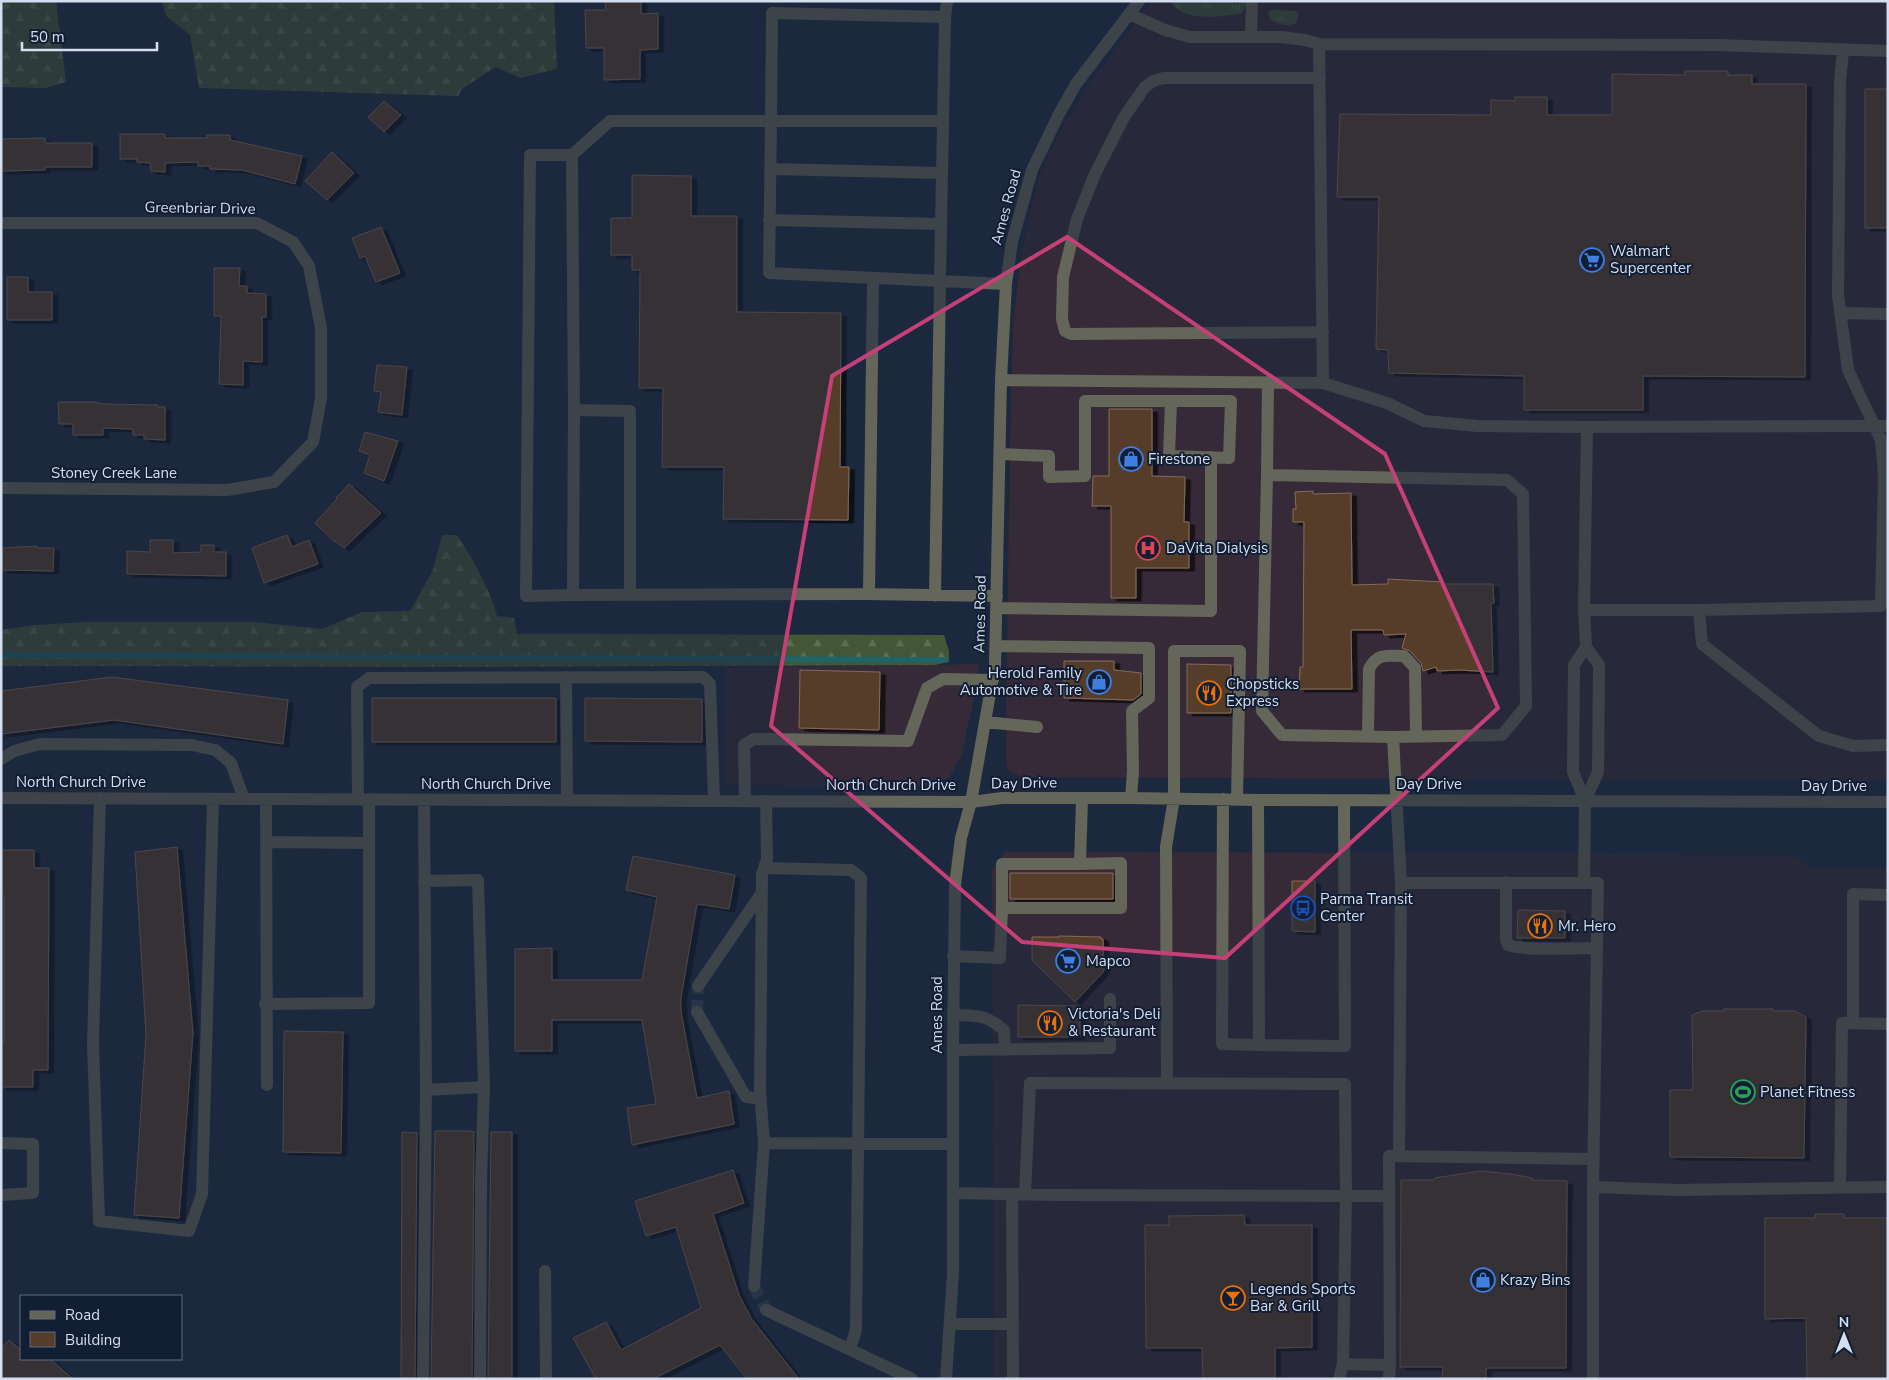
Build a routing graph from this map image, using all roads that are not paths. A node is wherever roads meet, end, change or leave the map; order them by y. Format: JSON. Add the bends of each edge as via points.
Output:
{"nodes":[{"id":1,"x":947,"y":1,"type":"edge"},
{"id":2,"x":1139,"y":1,"type":"edge"},
{"id":3,"x":1252,"y":1,"type":"edge"},
{"id":4,"x":1129,"y":14,"type":"junction"},
{"id":5,"x":945,"y":18,"type":"junction"},
{"id":6,"x":1251,"y":37,"type":"junction"},
{"id":7,"x":1319,"y":44,"type":"junction"},
{"id":8,"x":1843,"y":51,"type":"junction"},
{"id":9,"x":1888,"y":51,"type":"edge"},
{"id":10,"x":1320,"y":78,"type":"junction"},
{"id":11,"x":943,"y":121,"type":"junction"},
{"id":12,"x":771,"y":122,"type":"junction"},
{"id":13,"x":572,"y":155,"type":"junction"},
{"id":14,"x":770,"y":169,"type":"junction"},
{"id":15,"x":942,"y":173,"type":"junction"},
{"id":16,"x":769,"y":220,"type":"junction"},
{"id":17,"x":1,"y":223,"type":"edge"},
{"id":18,"x":941,"y":224,"type":"junction"},
{"id":19,"x":873,"y":278,"type":"junction"},
{"id":20,"x":940,"y":281,"type":"junction"},
{"id":21,"x":1006,"y":284,"type":"junction"},
{"id":22,"x":1841,"y":313,"type":"junction"},
{"id":23,"x":1888,"y":314,"type":"edge"},
{"id":24,"x":1322,"y":332,"type":"junction"},
{"id":25,"x":1001,"y":380,"type":"junction"},
{"id":26,"x":1268,"y":382,"type":"junction"},
{"id":27,"x":1323,"y":383,"type":"junction"},
{"id":28,"x":1171,"y":401,"type":"junction"},
{"id":29,"x":574,"y":410,"type":"junction"},
{"id":30,"x":1874,"y":426,"type":"junction"},
{"id":31,"x":1888,"y":426,"type":"edge"},
{"id":32,"x":1587,"y":427,"type":"junction"},
{"id":33,"x":1000,"y":454,"type":"junction"},
{"id":34,"x":1210,"y":457,"type":"junction"},
{"id":35,"x":1267,"y":474,"type":"junction"},
{"id":36,"x":1,"y":488,"type":"edge"},
{"id":37,"x":226,"y":490,"type":"joint"},
{"id":38,"x":869,"y":594,"type":"junction"},
{"id":39,"x":573,"y":595,"type":"junction"},
{"id":40,"x":630,"y":595,"type":"junction"},
{"id":41,"x":935,"y":596,"type":"junction"},
{"id":42,"x":997,"y":602,"type":"junction"},
{"id":43,"x":1584,"y":610,"type":"junction"},
{"id":44,"x":1700,"y":610,"type":"junction"},
{"id":45,"x":996,"y":646,"type":"junction"},
{"id":46,"x":1586,"y":647,"type":"junction"},
{"id":47,"x":566,"y":677,"type":"junction"},
{"id":48,"x":993,"y":680,"type":"junction"},
{"id":49,"x":986,"y":722,"type":"junction"},
{"id":50,"x":1037,"y":727,"type":"dead end"},
{"id":51,"x":1368,"y":736,"type":"junction"},
{"id":52,"x":1416,"y":736,"type":"junction"},
{"id":53,"x":1393,"y":737,"type":"junction"},
{"id":54,"x":1888,"y":745,"type":"edge"},
{"id":55,"x":1,"y":759,"type":"edge"},
{"id":56,"x":1,"y":798,"type":"edge"},
{"id":57,"x":100,"y":798,"type":"junction"},
{"id":58,"x":1131,"y":798,"type":"junction"},
{"id":59,"x":1174,"y":798,"type":"junction"},
{"id":60,"x":213,"y":799,"type":"junction"},
{"id":61,"x":244,"y":799,"type":"junction"},
{"id":62,"x":266,"y":799,"type":"junction"},
{"id":63,"x":363,"y":799,"type":"junction"},
{"id":64,"x":1082,"y":799,"type":"junction"},
{"id":65,"x":1223,"y":799,"type":"junction"},
{"id":66,"x":1237,"y":799,"type":"junction"},
{"id":67,"x":424,"y":800,"type":"junction"},
{"id":68,"x":567,"y":800,"type":"junction"},
{"id":69,"x":1258,"y":800,"type":"junction"},
{"id":70,"x":1344,"y":800,"type":"junction"},
{"id":71,"x":1396,"y":800,"type":"junction"},
{"id":72,"x":714,"y":801,"type":"junction"},
{"id":73,"x":745,"y":801,"type":"junction"},
{"id":74,"x":766,"y":801,"type":"junction"},
{"id":75,"x":1585,"y":801,"type":"junction"},
{"id":76,"x":971,"y":802,"type":"junction"},
{"id":77,"x":1888,"y":802,"type":"edge"},
{"id":78,"x":266,"y":842,"type":"junction"},
{"id":79,"x":369,"y":843,"type":"junction"},
{"id":80,"x":1080,"y":864,"type":"junction"},
{"id":81,"x":764,"y":868,"type":"junction"},
{"id":82,"x":424,"y":881,"type":"junction"},
{"id":83,"x":1506,"y":882,"type":"junction"},
{"id":84,"x":1401,"y":883,"type":"junction"},
{"id":85,"x":1584,"y":883,"type":"junction"},
{"id":86,"x":762,"y":894,"type":"junction"},
{"id":87,"x":1888,"y":895,"type":"edge"},
{"id":88,"x":1002,"y":908,"type":"junction"},
{"id":89,"x":1597,"y":948,"type":"junction"},
{"id":90,"x":953,"y":956,"type":"junction"},
{"id":91,"x":698,"y":986,"type":"tunnel mouth"},
{"id":92,"x":1110,"y":999,"type":"dead end"},
{"id":93,"x":265,"y":1004,"type":"junction"},
{"id":94,"x":697,"y":1012,"type":"tunnel mouth"},
{"id":95,"x":953,"y":1015,"type":"junction"},
{"id":96,"x":1853,"y":1024,"type":"junction"},
{"id":97,"x":1888,"y":1024,"type":"edge"},
{"id":98,"x":1259,"y":1045,"type":"junction"},
{"id":99,"x":953,"y":1050,"type":"junction"},
{"id":100,"x":1005,"y":1050,"type":"junction"},
{"id":101,"x":267,"y":1084,"type":"dead end"},
{"id":102,"x":1167,"y":1084,"type":"junction"},
{"id":103,"x":484,"y":1087,"type":"junction"},
{"id":104,"x":426,"y":1090,"type":"junction"},
{"id":105,"x":761,"y":1099,"type":"junction"},
{"id":106,"x":1,"y":1143,"type":"edge"},
{"id":107,"x":764,"y":1143,"type":"junction"},
{"id":108,"x":859,"y":1144,"type":"junction"},
{"id":109,"x":953,"y":1144,"type":"junction"},
{"id":110,"x":1399,"y":1156,"type":"junction"},
{"id":111,"x":1594,"y":1159,"type":"junction"},
{"id":112,"x":1888,"y":1186,"type":"edge"},
{"id":113,"x":1593,"y":1187,"type":"junction"},
{"id":114,"x":1840,"y":1188,"type":"junction"},
{"id":115,"x":953,"y":1193,"type":"junction"},
{"id":116,"x":1012,"y":1194,"type":"junction"},
{"id":117,"x":1025,"y":1194,"type":"junction"},
{"id":118,"x":1,"y":1195,"type":"edge"},
{"id":119,"x":1346,"y":1195,"type":"junction"},
{"id":120,"x":1389,"y":1196,"type":"junction"},
{"id":121,"x":546,"y":1271,"type":"dead end"},
{"id":122,"x":754,"y":1286,"type":"tunnel mouth"},
{"id":123,"x":766,"y":1310,"type":"tunnel mouth"},
{"id":124,"x":950,"y":1324,"type":"junction"},
{"id":125,"x":1013,"y":1324,"type":"junction"},
{"id":126,"x":850,"y":1348,"type":"junction"},
{"id":127,"x":1343,"y":1364,"type":"junction"},
{"id":128,"x":1390,"y":1365,"type":"junction"},
{"id":129,"x":423,"y":1379,"type":"edge"},
{"id":130,"x":480,"y":1379,"type":"edge"},
{"id":131,"x":546,"y":1379,"type":"edge"},
{"id":132,"x":912,"y":1379,"type":"edge"},
{"id":133,"x":946,"y":1379,"type":"edge"},
{"id":134,"x":1013,"y":1379,"type":"edge"},
{"id":135,"x":1339,"y":1379,"type":"edge"},
{"id":136,"x":1389,"y":1379,"type":"edge"},
{"id":137,"x":1593,"y":1379,"type":"edge"}],
"edges":[{"from":1,"to":5,"type":"street"},
{"from":2,"to":4,"type":"street","name":"Ames Road"},
{"from":3,"to":6,"type":"street"},
{"from":4,"to":6,"type":"street","via":[[1190,37]]},
{"from":4,"to":21,"type":"street","name":"Ames Road","via":[[1076,84],[1032,170],[1012,242]]},
{"from":5,"to":11,"type":"street"},
{"from":5,"to":12,"type":"street","via":[[772,14]]},
{"from":6,"to":7,"type":"street","via":[[1281,37]]},
{"from":7,"to":8,"type":"street","via":[[1718,45]]},
{"from":7,"to":10,"type":"street"},
{"from":8,"to":9,"type":"street"},
{"from":8,"to":22,"type":"street","via":[[1838,295]]},
{"from":10,"to":24,"type":"street"},
{"from":10,"to":24,"type":"street","via":[[1164,78],[1153,80],[1145,87],[1111,141],[1077,219],[1063,277],[1062,319],[1066,331],[1071,334]]},
{"from":11,"to":12,"type":"street"},
{"from":11,"to":15,"type":"street"},
{"from":12,"to":13,"type":"street","via":[[610,121]]},
{"from":12,"to":14,"type":"street"},
{"from":13,"to":29,"type":"street"},
{"from":13,"to":39,"type":"street","via":[[530,155],[526,596]]},
{"from":14,"to":15,"type":"street"},
{"from":14,"to":16,"type":"street"},
{"from":15,"to":18,"type":"street"},
{"from":16,"to":18,"type":"street"},
{"from":16,"to":19,"type":"street","via":[[768,273]]},
{"from":17,"to":37,"type":"street","name":"Greenbriar Drive","via":[[257,223],[293,242],[309,266],[321,328],[321,398],[313,442],[274,482]]},
{"from":18,"to":20,"type":"street"},
{"from":19,"to":20,"type":"street"},
{"from":19,"to":38,"type":"street"},
{"from":20,"to":21,"type":"street"},
{"from":20,"to":41,"type":"street"},
{"from":21,"to":25,"type":"street","name":"Ames Road"},
{"from":22,"to":23,"type":"street"},
{"from":22,"to":30,"type":"street","via":[[1848,370]]},
{"from":24,"to":27,"type":"street"},
{"from":25,"to":26,"type":"street"},
{"from":25,"to":33,"type":"street","name":"Ames Road"},
{"from":26,"to":27,"type":"street"},
{"from":26,"to":35,"type":"street"},
{"from":27,"to":32,"type":"street","via":[[1387,404],[1424,421],[1478,426]]},
{"from":28,"to":33,"type":"street","via":[[1085,401],[1085,476],[1049,477],[1049,456]]},
{"from":28,"to":34,"type":"street","via":[[1169,456]]},
{"from":28,"to":34,"type":"street","via":[[1231,401],[1229,458]]},
{"from":29,"to":39,"type":"street"},
{"from":29,"to":40,"type":"street","via":[[630,411]]},
{"from":30,"to":31,"type":"street"},
{"from":30,"to":32,"type":"street"},
{"from":30,"to":44,"type":"street","via":[[1881,440],[1884,474],[1881,606]]},
{"from":32,"to":43,"type":"street"},
{"from":33,"to":42,"type":"street","name":"Ames Road"},
{"from":34,"to":42,"type":"street","via":[[1210,611]]},
{"from":35,"to":51,"type":"street","via":[[1262,711],[1282,735]]},
{"from":35,"to":52,"type":"street","via":[[1507,480],[1523,494],[1526,706],[1502,735]]},
{"from":36,"to":37,"type":"street","name":"Stoney Creek Lane"},
{"from":38,"to":40,"type":"street"},
{"from":38,"to":41,"type":"street"},
{"from":39,"to":40,"type":"street"},
{"from":41,"to":42,"type":"street"},
{"from":42,"to":45,"type":"street","name":"Ames Road"},
{"from":43,"to":44,"type":"street"},
{"from":43,"to":46,"type":"street"},
{"from":44,"to":54,"type":"street","via":[[1702,644],[1819,736],[1853,746]]},
{"from":45,"to":48,"type":"street","name":"Ames Road"},
{"from":45,"to":58,"type":"street","via":[[1149,648],[1149,698],[1132,711]]},
{"from":46,"to":75,"type":"street","via":[[1574,665],[1573,772]]},
{"from":46,"to":75,"type":"street","via":[[1599,665],[1598,772]]},
{"from":47,"to":63,"type":"street","via":[[369,678],[357,687]]},
{"from":47,"to":68,"type":"street"},
{"from":47,"to":72,"type":"street","via":[[703,677],[710,684]]},
{"from":48,"to":49,"type":"street","name":"Ames Road"},
{"from":48,"to":73,"type":"street","via":[[943,679],[927,688],[908,741],[754,739],[744,745]]},
{"from":49,"to":50,"type":"street"},
{"from":49,"to":76,"type":"street","name":"Ames Road"},
{"from":51,"to":52,"type":"street","via":[[1368,669],[1379,656],[1404,656],[1415,668]]},
{"from":51,"to":53,"type":"street"},
{"from":52,"to":53,"type":"street"},
{"from":53,"to":71,"type":"street"},
{"from":55,"to":61,"type":"street","via":[[14,751],[40,744],[192,745],[215,750],[231,763]]},
{"from":56,"to":57,"type":"street","name":"North Church Drive"},
{"from":57,"to":60,"type":"street","name":"North Church Drive"},
{"from":57,"to":60,"type":"street","via":[[93,1043],[99,1222],[189,1231],[202,1194]]},
{"from":58,"to":59,"type":"street","name":"Day Drive"},
{"from":58,"to":64,"type":"street","name":"Day Drive"},
{"from":59,"to":65,"type":"street","name":"Day Drive"},
{"from":59,"to":66,"type":"street","via":[[1174,651],[1240,651]]},
{"from":59,"to":102,"type":"street","via":[[1166,847]]},
{"from":60,"to":61,"type":"street","name":"North Church Drive"},
{"from":61,"to":62,"type":"street","name":"North Church Drive"},
{"from":62,"to":63,"type":"street","name":"North Church Drive"},
{"from":62,"to":78,"type":"street"},
{"from":63,"to":67,"type":"street","name":"North Church Drive"},
{"from":63,"to":79,"type":"street"},
{"from":64,"to":76,"type":"street","name":"Day Drive","via":[[1002,798]]},
{"from":64,"to":80,"type":"street"},
{"from":65,"to":66,"type":"street","name":"Day Drive"},
{"from":65,"to":98,"type":"street","via":[[1222,1044]]},
{"from":66,"to":69,"type":"street","name":"Day Drive"},
{"from":67,"to":68,"type":"street","name":"North Church Drive"},
{"from":67,"to":82,"type":"street"},
{"from":68,"to":72,"type":"street","name":"North Church Drive"},
{"from":69,"to":70,"type":"street","name":"Day Drive"},
{"from":69,"to":98,"type":"street"},
{"from":70,"to":71,"type":"street","name":"Day Drive"},
{"from":70,"to":98,"type":"street","via":[[1345,1046]]},
{"from":71,"to":75,"type":"street","name":"Day Drive"},
{"from":71,"to":84,"type":"street"},
{"from":72,"to":73,"type":"street","name":"North Church Drive"},
{"from":73,"to":74,"type":"street","name":"North Church Drive"},
{"from":74,"to":76,"type":"street","name":"North Church Drive"},
{"from":74,"to":81,"type":"street","via":[[767,859]]},
{"from":75,"to":77,"type":"street","name":"Day Drive"},
{"from":75,"to":85,"type":"street"},
{"from":76,"to":90,"type":"street","name":"Ames Road","via":[[961,838],[955,885]]},
{"from":78,"to":79,"type":"street"},
{"from":78,"to":93,"type":"street"},
{"from":79,"to":93,"type":"street","via":[[369,1003]]},
{"from":80,"to":88,"type":"street","via":[[1002,864]]},
{"from":80,"to":88,"type":"street","via":[[1121,863],[1121,908]]},
{"from":81,"to":86,"type":"street"},
{"from":81,"to":108,"type":"street","via":[[851,870],[861,878]]},
{"from":82,"to":103,"type":"street","via":[[478,880]]},
{"from":82,"to":104,"type":"street"},
{"from":83,"to":84,"type":"street"},
{"from":83,"to":85,"type":"street"},
{"from":83,"to":89,"type":"street","via":[[1508,945]]},
{"from":84,"to":110,"type":"street"},
{"from":85,"to":89,"type":"street","via":[[1598,883]]},
{"from":86,"to":91,"type":"street"},
{"from":86,"to":105,"type":"street"},
{"from":87,"to":96,"type":"street","via":[[1853,894]]},
{"from":88,"to":90,"type":"street","via":[[1000,958]]},
{"from":89,"to":111,"type":"street"},
{"from":90,"to":95,"type":"street","name":"Ames Road"},
{"from":92,"to":100,"type":"street","via":[[1110,1048]]},
{"from":93,"to":101,"type":"street"},
{"from":94,"to":105,"type":"street","via":[[746,1097]]},
{"from":95,"to":99,"type":"street","name":"Ames Road"},
{"from":95,"to":100,"type":"street","via":[[985,1016],[1004,1030]]},
{"from":96,"to":97,"type":"street"},
{"from":96,"to":114,"type":"street","via":[[1842,1024]]},
{"from":99,"to":100,"type":"street"},
{"from":99,"to":109,"type":"street","name":"Ames Road"},
{"from":102,"to":117,"type":"street","via":[[1030,1083]]},
{"from":102,"to":119,"type":"street","via":[[1344,1084]]},
{"from":103,"to":104,"type":"street"},
{"from":103,"to":130,"type":"street"},
{"from":104,"to":129,"type":"street"},
{"from":105,"to":107,"type":"street"},
{"from":106,"to":118,"type":"street","via":[[33,1144],[33,1193]]},
{"from":107,"to":108,"type":"street"},
{"from":107,"to":122,"type":"street"},
{"from":108,"to":109,"type":"street"},
{"from":108,"to":126,"type":"street","via":[[856,1330]]},
{"from":109,"to":115,"type":"street","name":"Ames Road"},
{"from":110,"to":111,"type":"street"},
{"from":110,"to":120,"type":"street","via":[[1389,1156]]},
{"from":111,"to":113,"type":"street"},
{"from":112,"to":114,"type":"street"},
{"from":113,"to":114,"type":"street","via":[[1677,1190]]},
{"from":113,"to":137,"type":"street"},
{"from":115,"to":116,"type":"street"},
{"from":115,"to":124,"type":"street","name":"Ames Road","via":[[954,1274]]},
{"from":116,"to":117,"type":"street"},
{"from":116,"to":125,"type":"street"},
{"from":117,"to":119,"type":"street"},
{"from":119,"to":120,"type":"street"},
{"from":119,"to":127,"type":"street"},
{"from":120,"to":128,"type":"street"},
{"from":121,"to":131,"type":"street"},
{"from":123,"to":126,"type":"street"},
{"from":124,"to":125,"type":"street"},
{"from":124,"to":133,"type":"street","name":"Ames Road"},
{"from":125,"to":134,"type":"street"},
{"from":126,"to":132,"type":"street"},
{"from":127,"to":128,"type":"street"},
{"from":127,"to":135,"type":"street"},
{"from":128,"to":136,"type":"street"}]}
